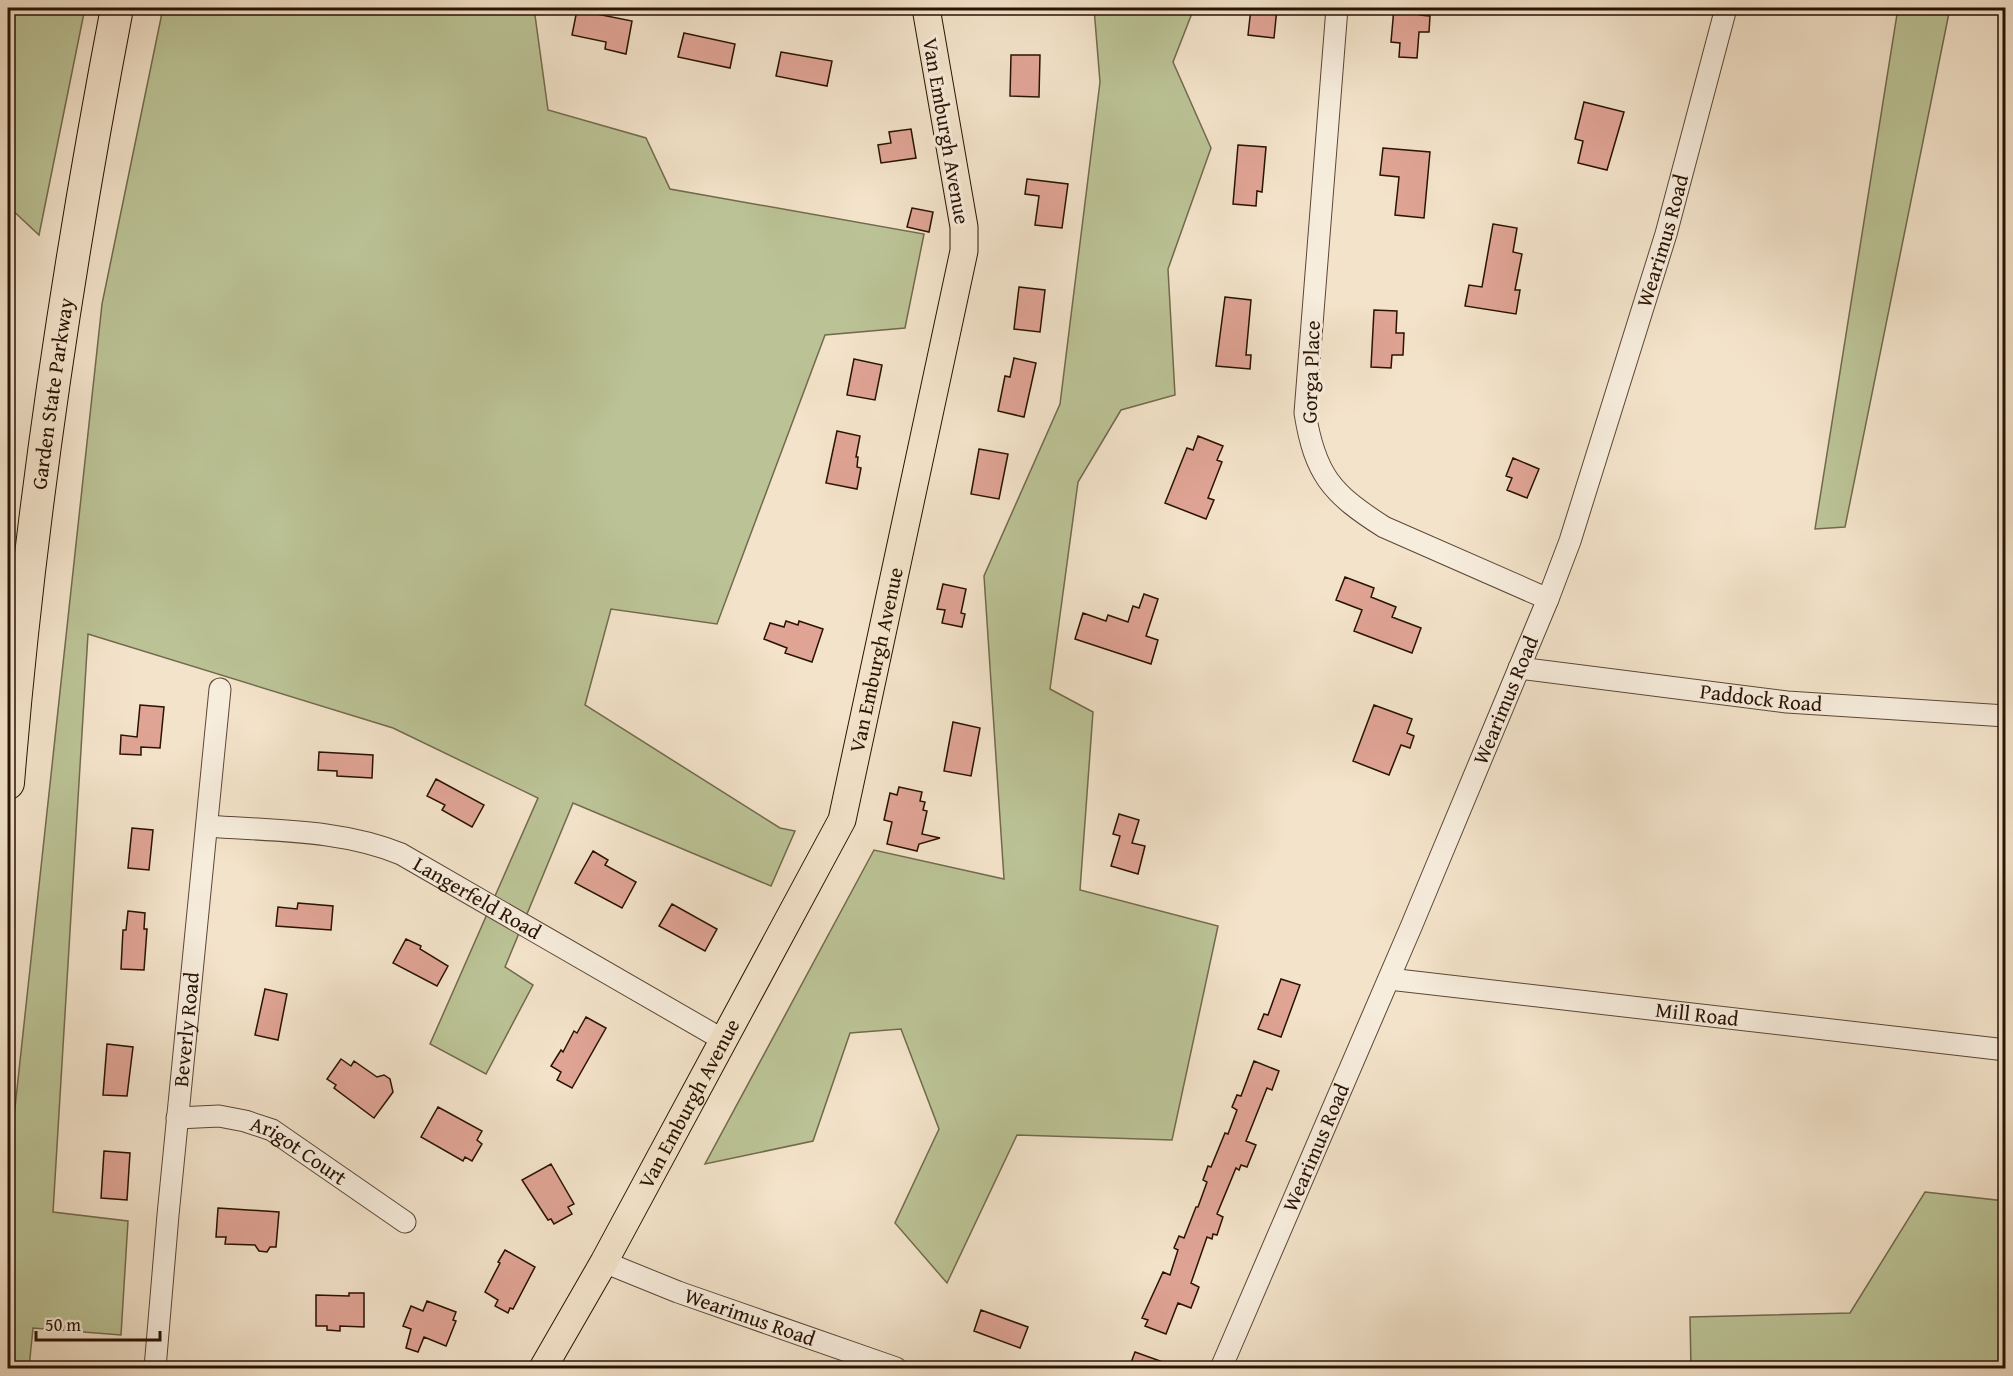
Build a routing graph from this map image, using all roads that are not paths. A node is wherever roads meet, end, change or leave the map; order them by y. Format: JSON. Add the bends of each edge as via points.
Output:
{"nodes":[{"id":1,"x":117,"y":8,"type":"edge"},
{"id":2,"x":926,"y":8,"type":"edge"},
{"id":3,"x":1337,"y":8,"type":"edge"},
{"id":4,"x":1726,"y":8,"type":"edge"},
{"id":5,"x":1548,"y":599,"type":"junction"},
{"id":6,"x":1519,"y":668,"type":"junction"},
{"id":7,"x":220,"y":689,"type":"dead end"},
{"id":8,"x":2006,"y":716,"type":"edge"},
{"id":9,"x":8,"y":783,"type":"edge"},
{"id":10,"x":207,"y":826,"type":"junction"},
{"id":11,"x":1389,"y":979,"type":"junction"},
{"id":12,"x":724,"y":1041,"type":"junction"},
{"id":13,"x":2006,"y":1050,"type":"edge"},
{"id":14,"x":177,"y":1118,"type":"junction"},
{"id":15,"x":405,"y":1222,"type":"dead end"},
{"id":16,"x":604,"y":1262,"type":"junction"},
{"id":17,"x":155,"y":1368,"type":"edge"},
{"id":18,"x":543,"y":1368,"type":"edge"},
{"id":19,"x":896,"y":1368,"type":"edge"},
{"id":20,"x":1221,"y":1368,"type":"edge"}],
"edges":[{"from":1,"to":9,"type":"highway","name":"Garden State Parkway","via":[[87,168],[45,439],[25,595]]},
{"from":2,"to":12,"type":"main road","name":"Van Emburgh Avenue","via":[[964,228],[964,251],[842,820]]},
{"from":3,"to":5,"type":"street","name":"Gorga Place","via":[[1305,412],[1315,459],[1344,498],[1384,527]]},
{"from":4,"to":5,"type":"street","name":"Wearimus Road","via":[[1649,291]]},
{"from":5,"to":6,"type":"street","name":"Wearimus Road"},
{"from":6,"to":8,"type":"street","name":"Paddock Road","via":[[1787,702]]},
{"from":6,"to":11,"type":"street","name":"Wearimus Road"},
{"from":7,"to":10,"type":"street","name":"Beverly Road"},
{"from":10,"to":12,"type":"street","name":"Langerfeld Road","via":[[350,837],[401,854]]},
{"from":10,"to":14,"type":"street","name":"Beverly Road"},
{"from":11,"to":13,"type":"street","name":"Mill Road"},
{"from":11,"to":20,"type":"street","name":"Wearimus Road"},
{"from":12,"to":16,"type":"main road","name":"Van Emburgh Avenue"},
{"from":14,"to":15,"type":"street","name":"Arigot Court","via":[[219,1116],[272,1130]]},
{"from":14,"to":17,"type":"street","name":"Beverly Road"},
{"from":16,"to":18,"type":"main road","name":"Van Emburgh Avenue"},
{"from":16,"to":19,"type":"street","name":"Wearimus Road"}]}
